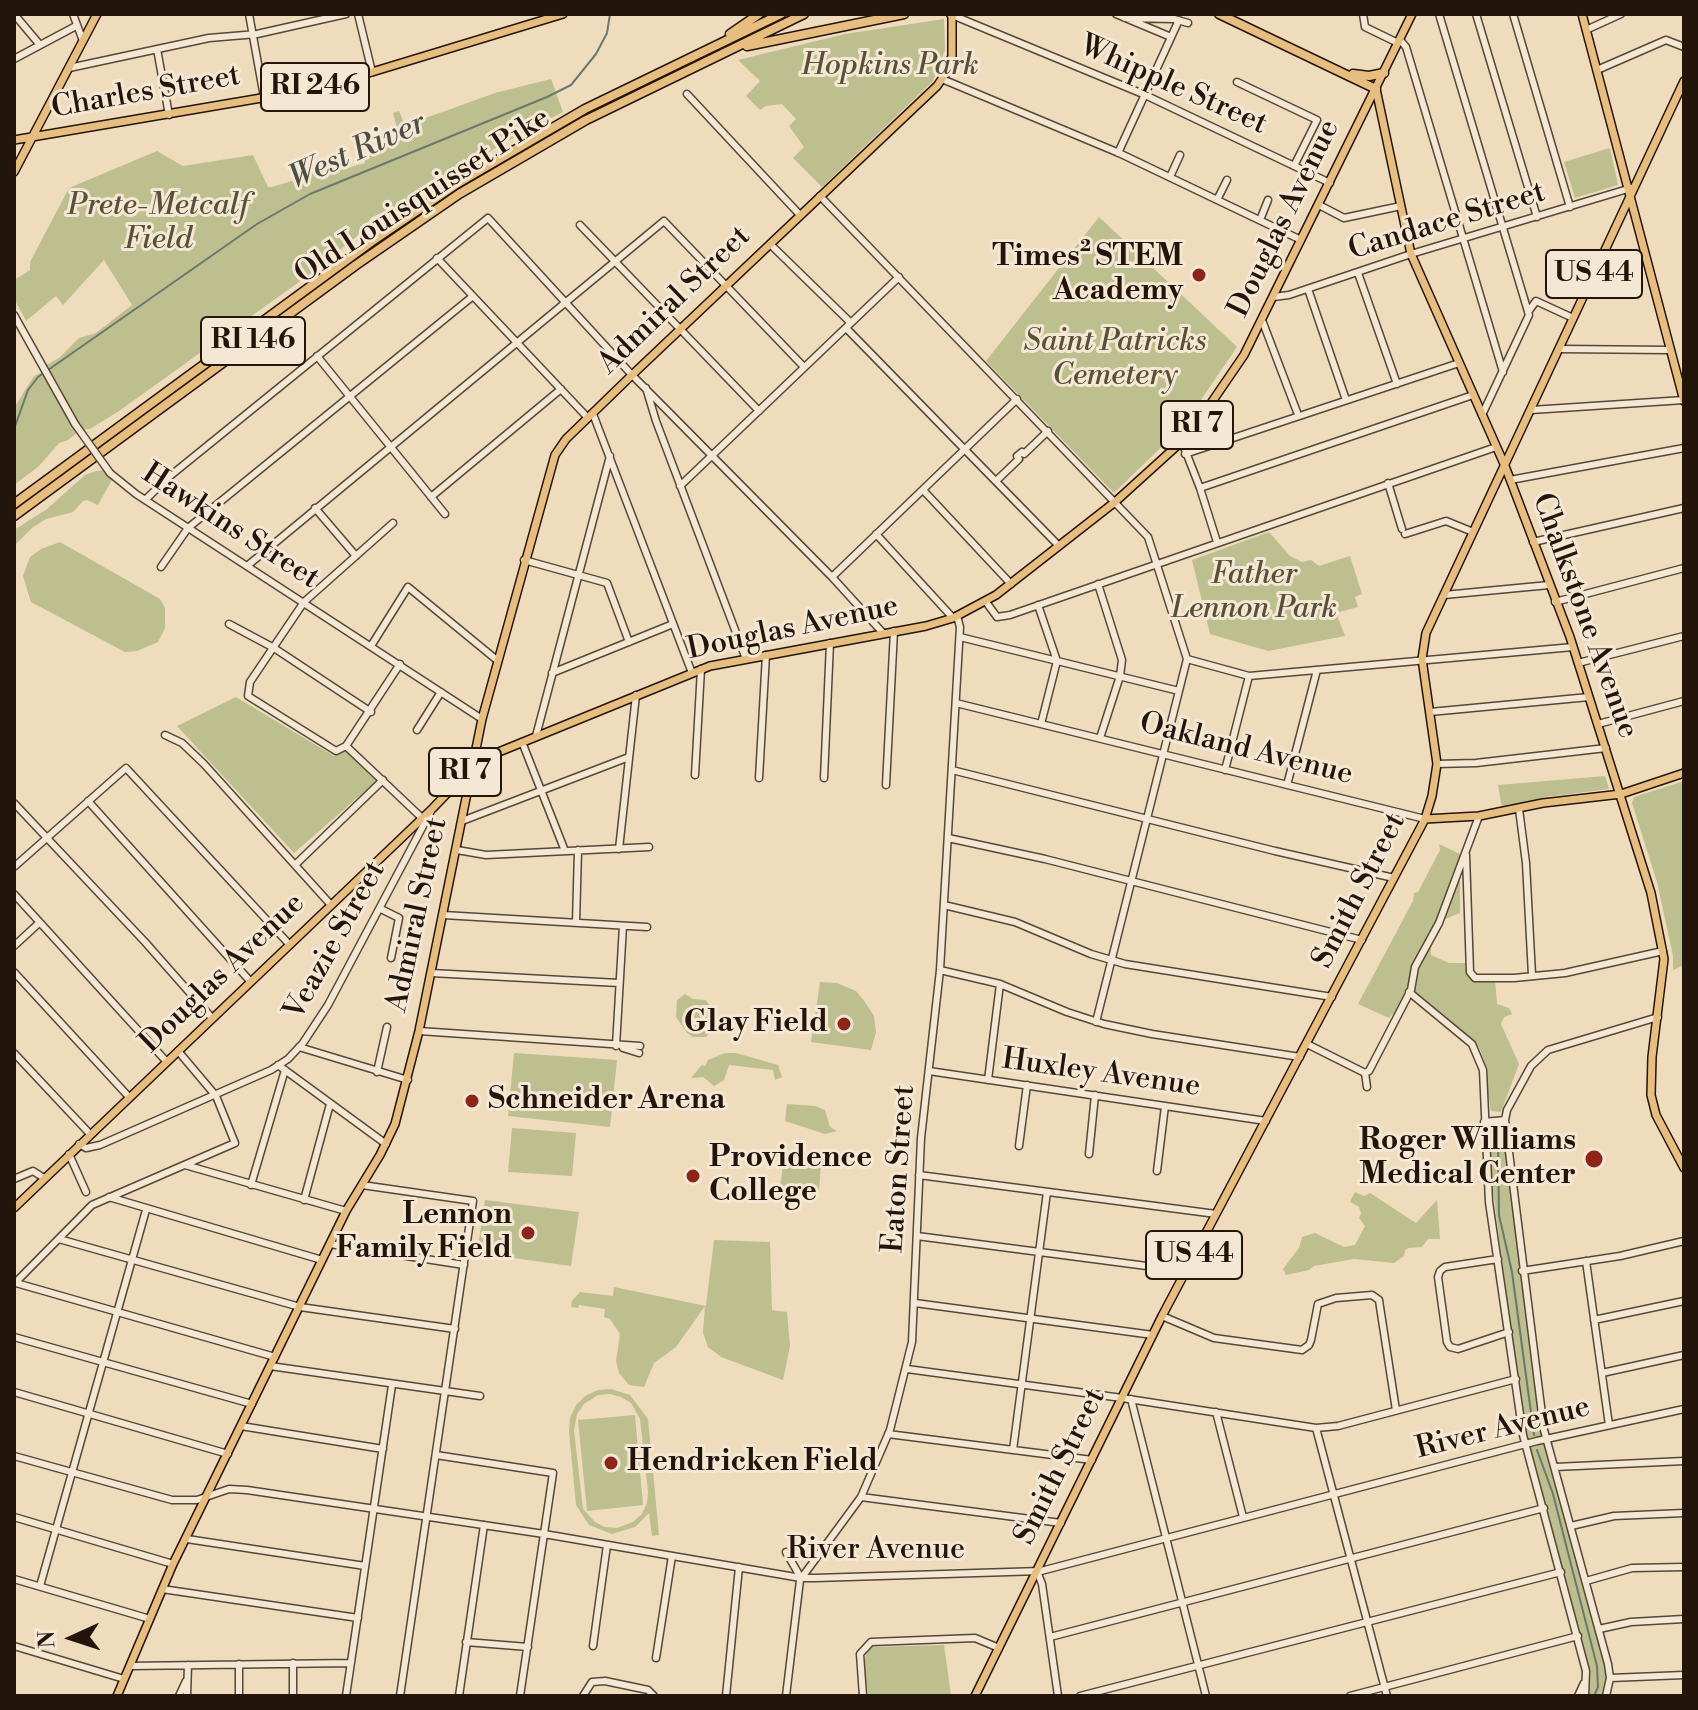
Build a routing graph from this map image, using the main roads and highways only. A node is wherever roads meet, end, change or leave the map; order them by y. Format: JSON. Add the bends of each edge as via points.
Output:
{"nodes":[{"id":1,"x":97,"y":14,"type":"edge"},
{"id":2,"x":563,"y":14,"type":"edge"},
{"id":3,"x":759,"y":14,"type":"edge"},
{"id":4,"x":781,"y":14,"type":"edge"},
{"id":5,"x":804,"y":14,"type":"edge"},
{"id":6,"x":904,"y":14,"type":"edge"},
{"id":7,"x":952,"y":14,"type":"edge"},
{"id":8,"x":1219,"y":14,"type":"edge"},
{"id":9,"x":1412,"y":14,"type":"edge"},
{"id":10,"x":1582,"y":14,"type":"edge"},
{"id":11,"x":550,"y":16,"type":"edge"},
{"id":12,"x":706,"y":50,"type":"junction"},
{"id":13,"x":716,"y":56,"type":"junction"},
{"id":14,"x":1337,"y":70,"type":"junction"},
{"id":15,"x":1384,"y":73,"type":"junction"},
{"id":16,"x":1684,"y":81,"type":"edge"},
{"id":17,"x":1376,"y":89,"type":"junction"},
{"id":18,"x":1681,"y":94,"type":"edge"},
{"id":19,"x":32,"y":137,"type":"junction"},
{"id":20,"x":14,"y":140,"type":"edge"},
{"id":21,"x":14,"y":172,"type":"edge"},
{"id":22,"x":1631,"y":191,"type":"junction"},
{"id":23,"x":1684,"y":401,"type":"edge"},
{"id":24,"x":1505,"y":466,"type":"junction"},
{"id":25,"x":15,"y":503,"type":"edge"},
{"id":26,"x":14,"y":516,"type":"edge"},
{"id":27,"x":477,"y":740,"type":"junction"},
{"id":28,"x":497,"y":751,"type":"junction"},
{"id":29,"x":473,"y":764,"type":"junction"},
{"id":30,"x":1684,"y":773,"type":"edge"},
{"id":31,"x":1621,"y":794,"type":"junction"},
{"id":32,"x":1425,"y":819,"type":"junction"},
{"id":33,"x":1684,"y":1168,"type":"edge"},
{"id":34,"x":14,"y":1208,"type":"edge"},
{"id":35,"x":117,"y":1696,"type":"edge"},
{"id":36,"x":975,"y":1696,"type":"edge"}],
"edges":[{"from":1,"to":19,"type":"main road"},
{"from":2,"to":11,"type":"main road","name":"Charles Street","number":"RI 246"},
{"from":3,"to":12,"type":"highway"},
{"from":4,"to":12,"type":"highway","name":"Old Louisquisset Pike","number":"RI 146"},
{"from":5,"to":13,"type":"highway","name":"Old Louisquisset Pike","number":"RI 146"},
{"from":6,"to":13,"type":"highway"},
{"from":7,"to":27,"type":"main road","name":"Admiral Street","via":[[953,53],[942,79],[555,455]]},
{"from":8,"to":14,"type":"highway"},
{"from":9,"to":15,"type":"main road","name":"Douglas Avenue","number":"RI 7"},
{"from":10,"to":22,"type":"main road"},
{"from":11,"to":19,"type":"main road","name":"Charles Street","number":"RI 246","via":[[372,72],[264,97]]},
{"from":12,"to":25,"type":"highway","name":"Old Louisquisset Pike","number":"RI 146","via":[[585,109],[466,177]]},
{"from":13,"to":26,"type":"highway","name":"Old Louisquisset Pike","number":"RI 146","via":[[558,135],[442,205]]},
{"from":14,"to":15,"type":"highway","via":[[1365,76]]},
{"from":14,"to":17,"type":"highway"},
{"from":15,"to":17,"type":"main road","name":"Douglas Avenue","number":"RI 7"},
{"from":16,"to":18,"type":"main road","name":"Smith Street","number":"US 44"},
{"from":17,"to":24,"type":"main road","name":"Chalkstone Avenue","via":[[1411,254]]},
{"from":17,"to":28,"type":"main road","name":"Douglas Avenue","number":"RI 7","via":[[1262,320],[1200,422],[1115,502],[1011,584],[955,617],[701,669]]},
{"from":18,"to":22,"type":"main road","name":"Smith Street","number":"US 44"},
{"from":19,"to":20,"type":"main road","name":"Charles Street","number":"RI 246"},
{"from":19,"to":21,"type":"main road"},
{"from":22,"to":23,"type":"main road"},
{"from":22,"to":24,"type":"main road","name":"Smith Street","number":"US 44"},
{"from":24,"to":31,"type":"main road","name":"Chalkstone Avenue"},
{"from":24,"to":32,"type":"main road","name":"Smith Street","number":"US 44","via":[[1426,633],[1422,659],[1437,764]]},
{"from":27,"to":28,"type":"main road"},
{"from":27,"to":29,"type":"main road","name":"Admiral Street"},
{"from":28,"to":29,"type":"main road","name":"Douglas Avenue","number":"RI 7"},
{"from":29,"to":34,"type":"main road","name":"Douglas Avenue","number":"RI 7"},
{"from":29,"to":35,"type":"main road","name":"Admiral Street","via":[[400,1109],[173,1564]]},
{"from":30,"to":31,"type":"main road","name":"Oakland Avenue"},
{"from":31,"to":32,"type":"main road","name":"Oakland Avenue"},
{"from":31,"to":33,"type":"main road","name":"Chalkstone Avenue","via":[[1663,951],[1651,1095]]},
{"from":32,"to":36,"type":"main road","name":"Smith Street","number":"US 44","via":[[1185,1271]]}]}
